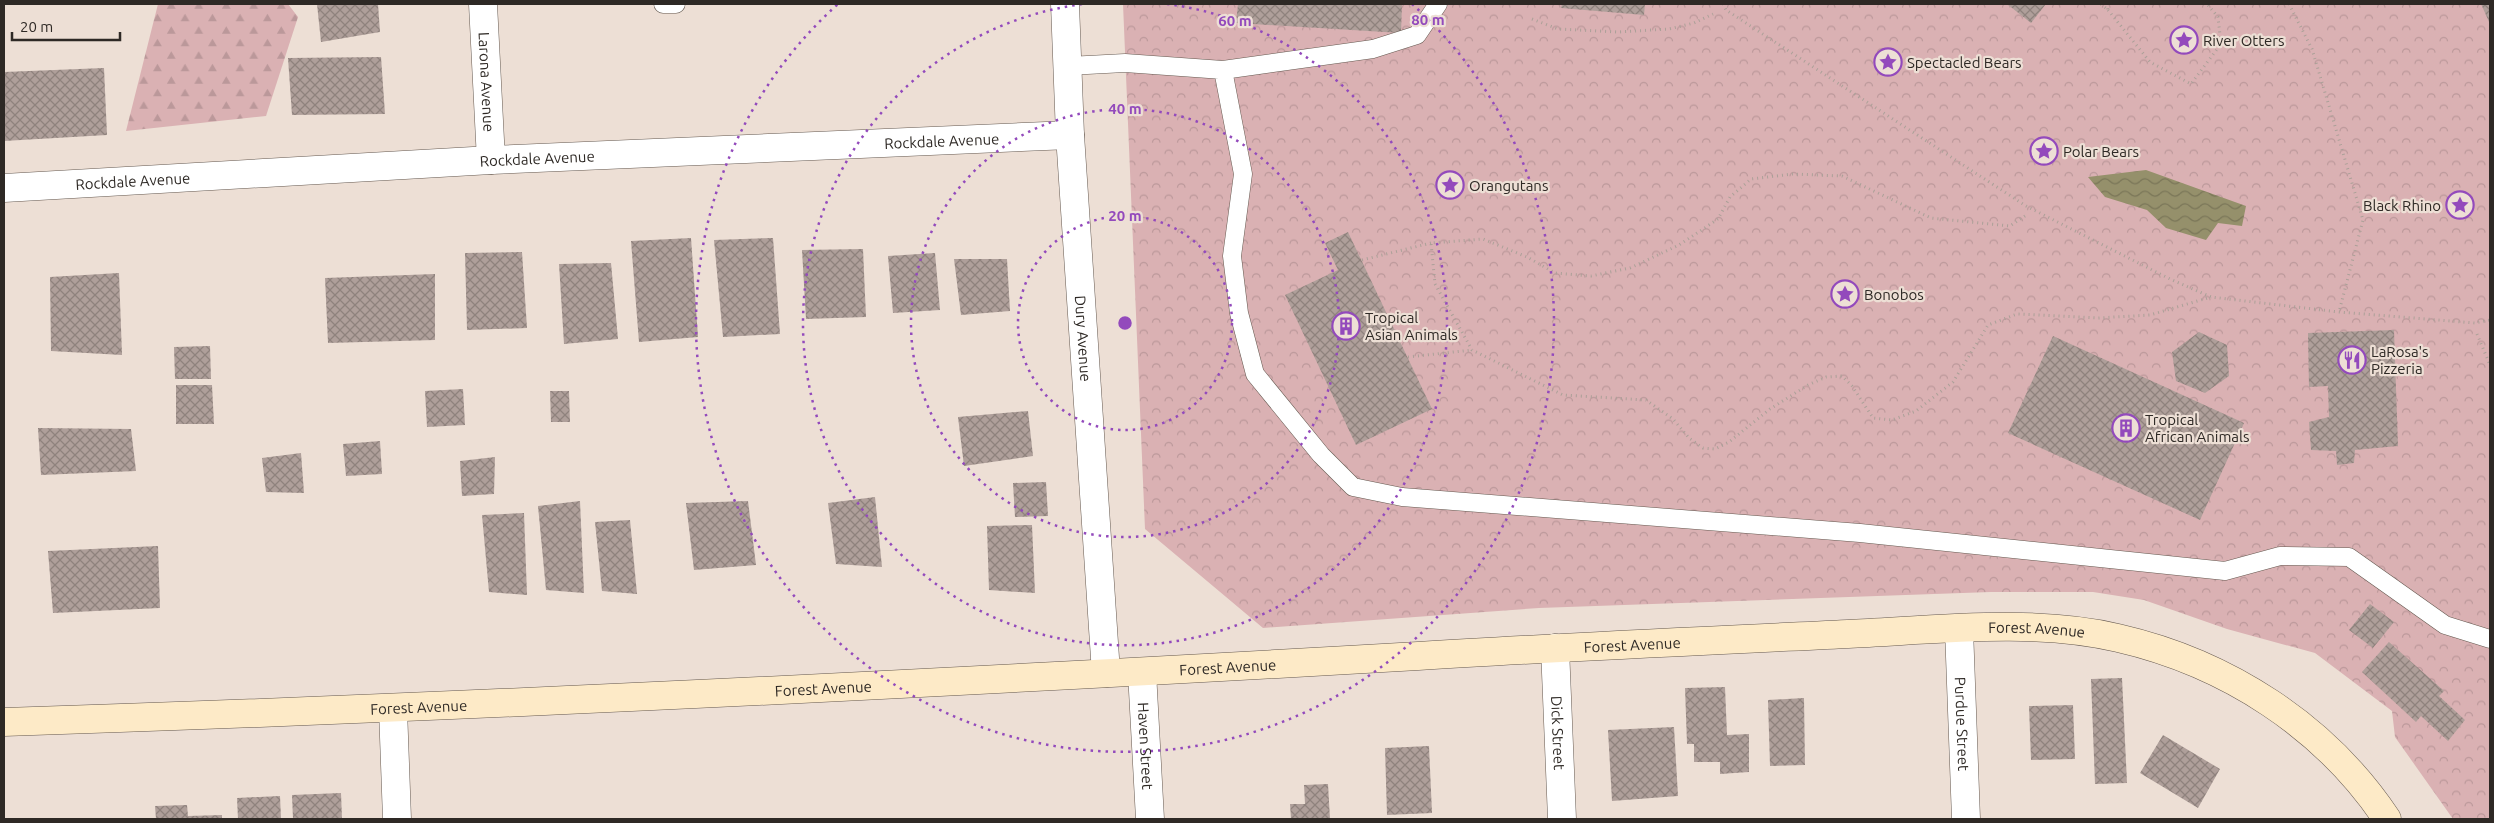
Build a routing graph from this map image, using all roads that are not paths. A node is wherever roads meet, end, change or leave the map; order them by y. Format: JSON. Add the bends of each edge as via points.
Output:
{"nodes":[{"id":1,"x":483,"y":4,"type":"edge"},
{"id":2,"x":663,"y":4,"type":"edge"},
{"id":3,"x":676,"y":4,"type":"edge"},
{"id":4,"x":1065,"y":4,"type":"edge"},
{"id":5,"x":1438,"y":4,"type":"edge"},
{"id":6,"x":1068,"y":66,"type":"junction"},
{"id":7,"x":1223,"y":70,"type":"junction"},
{"id":8,"x":1070,"y":135,"type":"junction"},
{"id":9,"x":491,"y":160,"type":"junction"},
{"id":10,"x":4,"y":188,"type":"edge"},
{"id":11,"x":1959,"y":629,"type":"junction"},
{"id":12,"x":2490,"y":639,"type":"edge"},
{"id":13,"x":1555,"y":648,"type":"junction"},
{"id":14,"x":1142,"y":672,"type":"junction"},
{"id":15,"x":1106,"y":673,"type":"junction"},
{"id":16,"x":392,"y":709,"type":"junction"},
{"id":17,"x":4,"y":722,"type":"edge"},
{"id":18,"x":397,"y":819,"type":"edge"},
{"id":19,"x":1150,"y":819,"type":"edge"},
{"id":20,"x":1562,"y":819,"type":"edge"},
{"id":21,"x":1966,"y":819,"type":"edge"},
{"id":22,"x":2387,"y":819,"type":"edge"}],
"edges":[{"from":1,"to":9,"type":"street","name":"Larona Avenue"},
{"from":2,"to":3,"type":"lane"},
{"from":4,"to":6,"type":"street","name":"Dury Avenue"},
{"from":5,"to":7,"type":"lane","via":[[1417,35],[1373,49]]},
{"from":6,"to":7,"type":"lane","via":[[1126,63]]},
{"from":6,"to":8,"type":"street","name":"Dury Avenue"},
{"from":7,"to":12,"type":"lane","via":[[1243,174],[1232,256],[1239,313],[1255,374],[1321,455],[1353,487],[1402,497],[1860,533],[2225,571],[2280,556],[2349,557],[2445,625]]},
{"from":8,"to":9,"type":"street","name":"Rockdale Avenue"},
{"from":8,"to":15,"type":"street","name":"Dury Avenue"},
{"from":9,"to":10,"type":"street","name":"Rockdale Avenue"},
{"from":11,"to":13,"type":"street","name":"Forest Avenue"},
{"from":11,"to":21,"type":"street","name":"Purdue Street"},
{"from":11,"to":22,"type":"street","name":"Forest Avenue","via":[[2048,628],[2114,636],[2178,654],[2239,682],[2295,719],[2332,752]]},
{"from":13,"to":14,"type":"street","name":"Forest Avenue"},
{"from":13,"to":20,"type":"street","name":"Dick Street"},
{"from":14,"to":15,"type":"street","name":"Forest Avenue"},
{"from":14,"to":19,"type":"street","name":"Haven Street"},
{"from":15,"to":16,"type":"street","name":"Forest Avenue"},
{"from":16,"to":17,"type":"street","name":"Forest Avenue"},
{"from":16,"to":18,"type":"street"}]}
